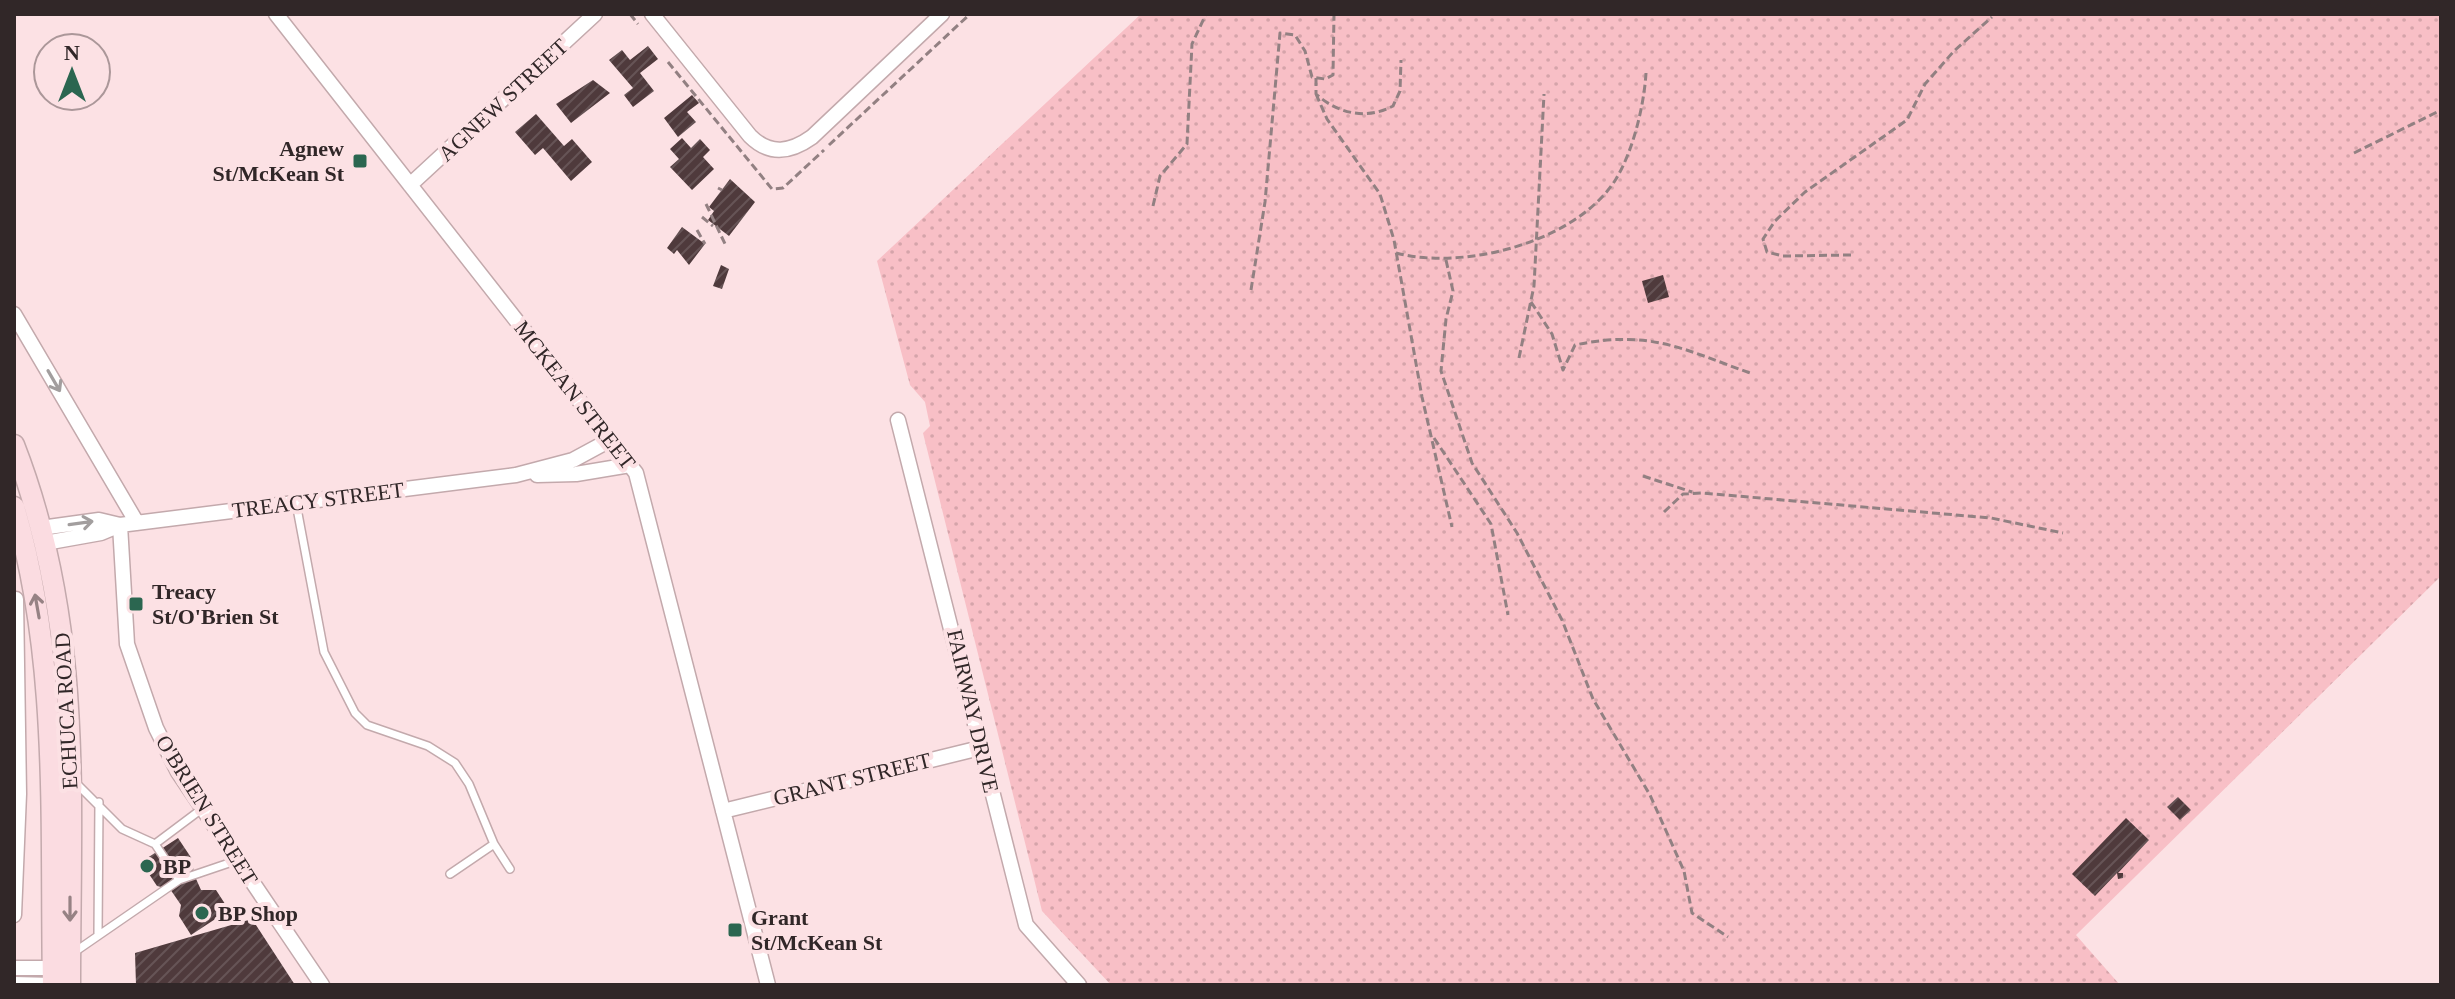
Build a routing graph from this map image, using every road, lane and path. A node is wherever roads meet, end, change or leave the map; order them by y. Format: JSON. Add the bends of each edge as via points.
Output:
{"nodes":[{"id":1,"x":276,"y":14,"type":"edge"},
{"id":2,"x":595,"y":14,"type":"edge"},
{"id":3,"x":630,"y":14,"type":"edge"},
{"id":4,"x":652,"y":14,"type":"edge"},
{"id":5,"x":942,"y":14,"type":"edge"},
{"id":6,"x":970,"y":14,"type":"edge"},
{"id":7,"x":1206,"y":14,"type":"edge"},
{"id":8,"x":1334,"y":14,"type":"edge"},
{"id":9,"x":1992,"y":17,"type":"dead end"},
{"id":10,"x":639,"y":26,"type":"dead end"},
{"id":11,"x":1401,"y":60,"type":"dead end"},
{"id":12,"x":667,"y":62,"type":"dead end"},
{"id":13,"x":1646,"y":73,"type":"dead end"},
{"id":14,"x":1316,"y":78,"type":"junction"},
{"id":15,"x":1316,"y":94,"type":"junction"},
{"id":16,"x":1544,"y":94,"type":"dead end"},
{"id":17,"x":2441,"y":110,"type":"edge"},
{"id":18,"x":2354,"y":153,"type":"dead end"},
{"id":19,"x":410,"y":185,"type":"junction"},
{"id":20,"x":706,"y":204,"type":"dead end"},
{"id":21,"x":1153,"y":206,"type":"dead end"},
{"id":22,"x":712,"y":209,"type":"dead end"},
{"id":23,"x":707,"y":211,"type":"junction"},
{"id":24,"x":702,"y":217,"type":"dead end"},
{"id":25,"x":716,"y":228,"type":"junction"},
{"id":26,"x":697,"y":230,"type":"dead end"},
{"id":27,"x":1537,"y":237,"type":"junction"},
{"id":28,"x":705,"y":244,"type":"dead end"},
{"id":29,"x":726,"y":246,"type":"dead end"},
{"id":30,"x":1396,"y":253,"type":"junction"},
{"id":31,"x":1851,"y":255,"type":"dead end"},
{"id":32,"x":1446,"y":260,"type":"junction"},
{"id":33,"x":1251,"y":290,"type":"dead end"},
{"id":34,"x":1531,"y":302,"type":"junction"},
{"id":35,"x":14,"y":314,"type":"edge"},
{"id":36,"x":1519,"y":358,"type":"dead end"},
{"id":37,"x":1753,"y":374,"type":"dead end"},
{"id":38,"x":898,"y":420,"type":"dead end"},
{"id":39,"x":1431,"y":434,"type":"junction"},
{"id":40,"x":610,"y":440,"type":"junction"},
{"id":41,"x":14,"y":445,"type":"edge"},
{"id":42,"x":630,"y":465,"type":"junction"},
{"id":43,"x":516,"y":475,"type":"junction"},
{"id":44,"x":1643,"y":476,"type":"dead end"},
{"id":45,"x":1702,"y":493,"type":"junction"},
{"id":46,"x":296,"y":503,"type":"junction"},
{"id":47,"x":14,"y":507,"type":"edge"},
{"id":48,"x":1664,"y":512,"type":"dead end"},
{"id":49,"x":137,"y":523,"type":"junction"},
{"id":50,"x":120,"y":525,"type":"junction"},
{"id":51,"x":1452,"y":527,"type":"dead end"},
{"id":52,"x":2063,"y":533,"type":"dead end"},
{"id":53,"x":36,"y":536,"type":"junction"},
{"id":54,"x":16,"y":599,"type":"edge"},
{"id":55,"x":1508,"y":615,"type":"dead end"},
{"id":56,"x":15,"y":644,"type":"edge"},
{"id":57,"x":980,"y":748,"type":"junction"},
{"id":58,"x":70,"y":778,"type":"junction"},
{"id":59,"x":99,"y":802,"type":"junction"},
{"id":60,"x":49,"y":804,"type":"junction"},
{"id":61,"x":203,"y":808,"type":"junction"},
{"id":62,"x":723,"y":811,"type":"junction"},
{"id":63,"x":155,"y":844,"type":"junction"},
{"id":64,"x":494,"y":844,"type":"junction"},
{"id":65,"x":238,"y":860,"type":"junction"},
{"id":66,"x":510,"y":869,"type":"dead end"},
{"id":67,"x":450,"y":874,"type":"dead end"},
{"id":68,"x":179,"y":880,"type":"junction"},
{"id":69,"x":14,"y":915,"type":"edge"},
{"id":70,"x":98,"y":934,"type":"junction"},
{"id":71,"x":1728,"y":937,"type":"dead end"},
{"id":72,"x":14,"y":968,"type":"edge"},
{"id":73,"x":63,"y":975,"type":"edge"},
{"id":74,"x":14,"y":984,"type":"edge"},
{"id":75,"x":322,"y":985,"type":"edge"},
{"id":76,"x":768,"y":985,"type":"edge"},
{"id":77,"x":1079,"y":985,"type":"edge"}],
"edges":[{"from":1,"to":19,"type":"street","name":"MCKEAN STREET"},
{"from":2,"to":19,"type":"street","name":"AGNEW STREET"},
{"from":3,"to":10,"type":"path"},
{"from":4,"to":5,"type":"street","via":[[750,136],[780,151],[812,137]]},
{"from":6,"to":12,"type":"path","via":[[778,190],[765,186]]},
{"from":7,"to":21,"type":"path","via":[[1192,44],[1187,144],[1160,176]]},
{"from":8,"to":14,"type":"path","via":[[1333,75]]},
{"from":9,"to":31,"type":"path","via":[[1925,84],[1907,120],[1805,192],[1763,239],[1767,252],[1783,256]]},
{"from":11,"to":15,"type":"path","via":[[1400,91],[1393,106],[1378,114],[1339,110]]},
{"from":13,"to":27,"type":"path","via":[[1633,136],[1616,180],[1569,223]]},
{"from":14,"to":15,"type":"path"},
{"from":14,"to":33,"type":"path","via":[[1295,35],[1280,33],[1265,202]]},
{"from":15,"to":30,"type":"path","via":[[1327,119],[1380,194]]},
{"from":16,"to":27,"type":"path"},
{"from":17,"to":18,"type":"path"},
{"from":19,"to":40,"type":"street","name":"MCKEAN STREET"},
{"from":20,"to":23,"type":"path"},
{"from":22,"to":23,"type":"path"},
{"from":23,"to":25,"type":"path"},
{"from":24,"to":25,"type":"path"},
{"from":25,"to":29,"type":"path"},
{"from":26,"to":28,"type":"path"},
{"from":27,"to":32,"type":"path","via":[[1502,251]]},
{"from":27,"to":34,"type":"path"},
{"from":30,"to":32,"type":"path"},
{"from":30,"to":39,"type":"path"},
{"from":32,"to":71,"type":"path","via":[[1453,291],[1441,371],[1472,463],[1517,533],[1562,620],[1593,699],[1650,795],[1684,871],[1692,913]]},
{"from":34,"to":36,"type":"path"},
{"from":34,"to":37,"type":"path","via":[[1552,334],[1563,370],[1575,345],[1609,338],[1677,344]]},
{"from":35,"to":49,"type":"street","one_way":true},
{"from":38,"to":57,"type":"street","name":"FAIRWAY DRIVE"},
{"from":39,"to":51,"type":"path"},
{"from":39,"to":55,"type":"path","via":[[1491,524]]},
{"from":40,"to":42,"type":"street","name":"MCKEAN STREET"},
{"from":40,"to":43,"type":"street","name":"TREACY STREET","via":[[580,457]]},
{"from":41,"to":53,"type":"main road","name":"ECHUCA ROAD"},
{"from":42,"to":43,"type":"street","name":"TREACY STREET","via":[[576,474]]},
{"from":42,"to":62,"type":"street","name":"MCKEAN STREET","via":[[639,479]]},
{"from":43,"to":46,"type":"street","name":"TREACY STREET"},
{"from":44,"to":45,"type":"path"},
{"from":45,"to":48,"type":"path","via":[[1683,494]]},
{"from":45,"to":52,"type":"path","via":[[1991,518]]},
{"from":46,"to":49,"type":"street","name":"TREACY STREET"},
{"from":46,"to":64,"type":"lane","via":[[324,652],[355,713],[367,725],[428,746],[455,763]]},
{"from":47,"to":53,"type":"main road","name":"ECHUCA ROAD"},
{"from":49,"to":50,"type":"street","name":"TREACY STREET"},
{"from":50,"to":53,"type":"street","name":"TREACY STREET","via":[[101,533]]},
{"from":50,"to":61,"type":"street","name":"O'BRIEN STREET","via":[[125,631],[132,665],[167,753]]},
{"from":53,"to":58,"type":"main road","name":"ECHUCA ROAD","via":[[65,647]]},
{"from":60,"to":53,"type":"main road","name":"ECHUCA ROAD","one_way":true},
{"from":54,"to":56,"type":"street"},
{"from":56,"to":69,"type":"street","via":[[19,794]]},
{"from":57,"to":62,"type":"street","name":"GRANT STREET"},
{"from":57,"to":77,"type":"street","name":"FAIRWAY DRIVE","via":[[1026,925]]},
{"from":58,"to":59,"type":"lane"},
{"from":58,"to":60,"type":"main road"},
{"from":58,"to":73,"type":"main road","name":"ECHUCA ROAD","one_way":true},
{"from":59,"to":63,"type":"lane","via":[[122,829]]},
{"from":59,"to":70,"type":"lane"},
{"from":60,"to":73,"type":"main road","name":"ECHUCA ROAD"},
{"from":61,"to":63,"type":"lane"},
{"from":61,"to":65,"type":"street","name":"O'BRIEN STREET"},
{"from":62,"to":76,"type":"street","name":"MCKEAN STREET"},
{"from":63,"to":68,"type":"lane"},
{"from":64,"to":66,"type":"lane"},
{"from":64,"to":67,"type":"lane"},
{"from":65,"to":68,"type":"lane"},
{"from":65,"to":75,"type":"street","name":"O'BRIEN STREET"},
{"from":68,"to":70,"type":"lane"},
{"from":70,"to":73,"type":"lane"},
{"from":72,"to":73,"type":"street"},
{"from":73,"to":74,"type":"street"}]}
